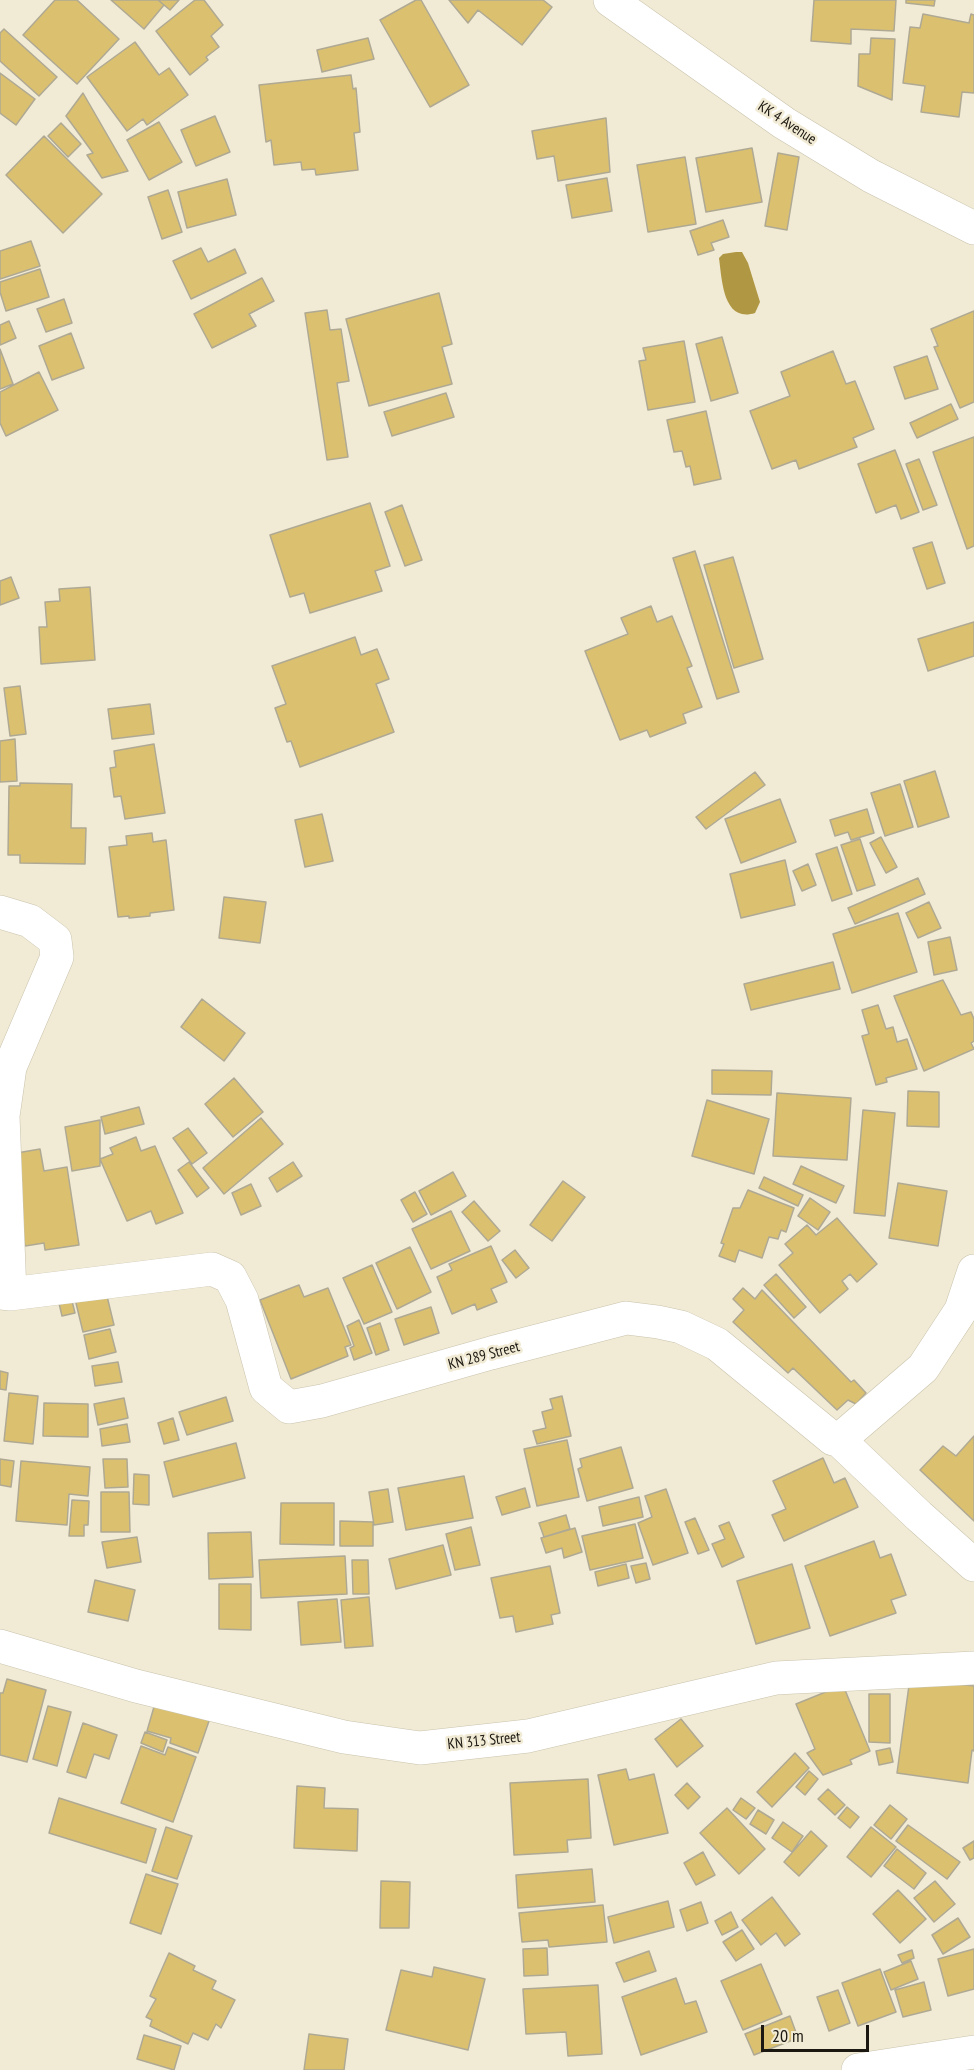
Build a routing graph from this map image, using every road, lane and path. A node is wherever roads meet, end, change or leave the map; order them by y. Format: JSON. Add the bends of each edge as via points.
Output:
{"nodes":[{"id":1,"x":610,"y":0,"type":"edge"},
{"id":2,"x":974,"y":228,"type":"edge"},
{"id":3,"x":0,"y":912,"type":"edge"},
{"id":4,"x":974,"y":1271,"type":"edge"},
{"id":5,"x":5,"y":1293,"type":"edge"},
{"id":6,"x":839,"y":1440,"type":"junction"},
{"id":7,"x":974,"y":1565,"type":"edge"},
{"id":8,"x":0,"y":1646,"type":"edge"},
{"id":9,"x":974,"y":1668,"type":"edge"},
{"id":10,"x":974,"y":2052,"type":"edge"},
{"id":11,"x":858,"y":2070,"type":"edge"}],
"edges":[{"from":1,"to":2,"type":"street","name":"KK 4 Avenue","via":[[784,123],[871,176]]},
{"from":3,"to":5,"type":"street","via":[[30,921],[55,940],[57,957],[10,1067],[3,1116]]},
{"from":4,"to":6,"type":"street","via":[[961,1310],[923,1368]]},
{"from":5,"to":6,"type":"street","name":"KN 289 Street","via":[[212,1269],[230,1277],[242,1300],[266,1388],[289,1407],[626,1318],[658,1322],[681,1327],[717,1344]]},
{"from":6,"to":7,"type":"street","name":"KN 289 Street"},
{"from":8,"to":9,"type":"street","name":"KN 313 Street","via":[[136,1686],[344,1737],[420,1748],[528,1736],[776,1678]]},
{"from":10,"to":11,"type":"street"}]}
